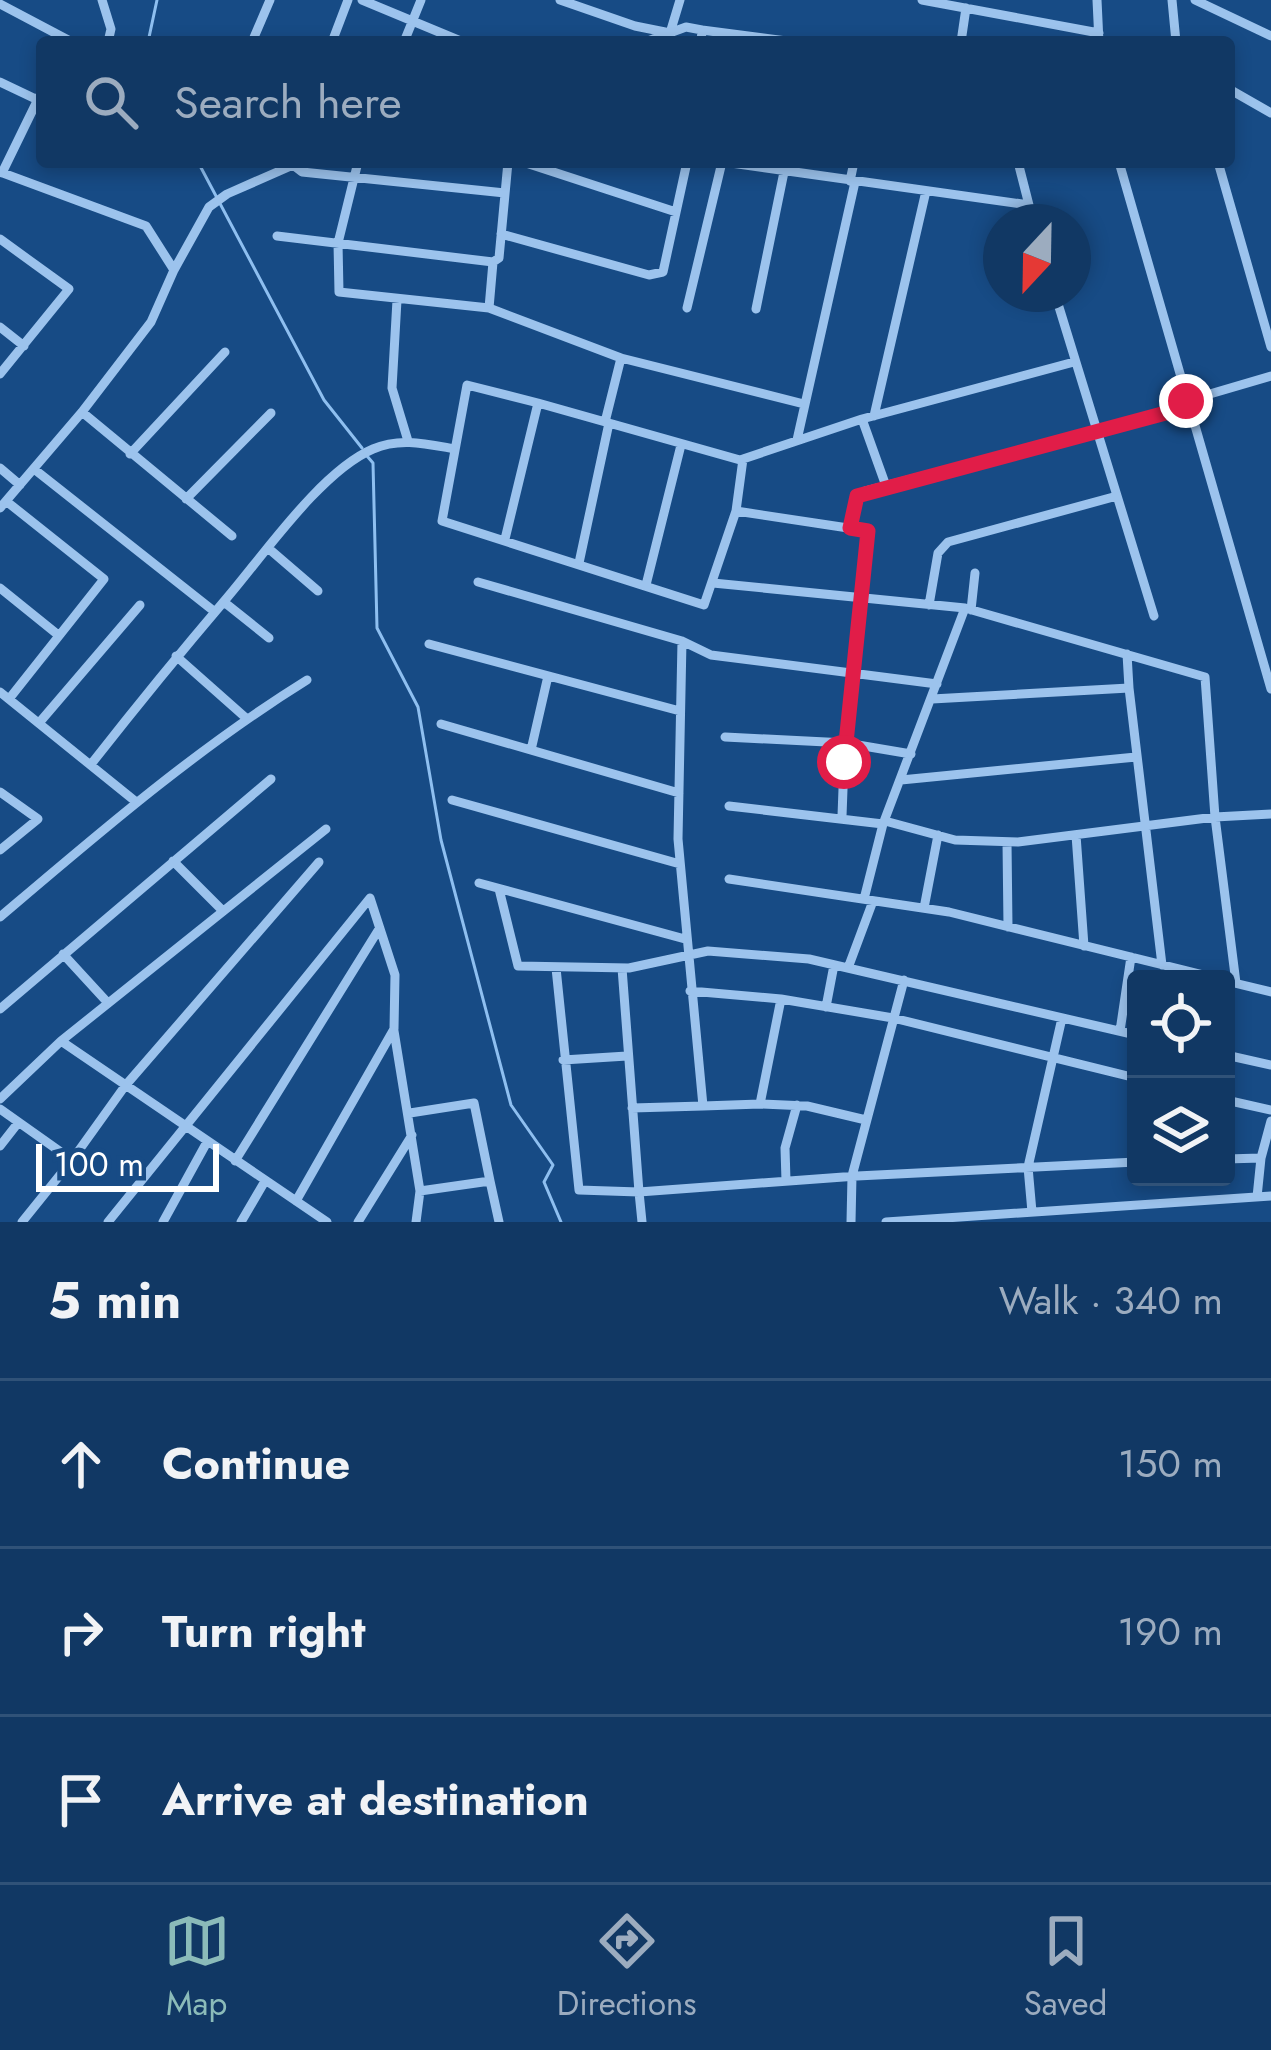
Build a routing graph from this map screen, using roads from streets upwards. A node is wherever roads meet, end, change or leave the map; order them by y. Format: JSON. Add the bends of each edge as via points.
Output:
{"nodes":[{"id":1,"x":102,"y":0,"type":"edge"},
{"id":2,"x":270,"y":0,"type":"edge"},
{"id":3,"x":348,"y":0,"type":"edge"},
{"id":4,"x":362,"y":0,"type":"edge"},
{"id":5,"x":421,"y":0,"type":"edge"},
{"id":6,"x":560,"y":0,"type":"edge"},
{"id":7,"x":680,"y":0,"type":"edge"},
{"id":8,"x":922,"y":0,"type":"edge"},
{"id":9,"x":1097,"y":0,"type":"edge"},
{"id":10,"x":1172,"y":0,"type":"edge"},
{"id":11,"x":1195,"y":0,"type":"edge"},
{"id":12,"x":0,"y":4,"type":"edge"},
{"id":13,"x":966,"y":8,"type":"junction"},
{"id":14,"x":412,"y":22,"type":"junction"},
{"id":15,"x":670,"y":33,"type":"junction"},
{"id":16,"x":59,"y":36,"type":"edge"},
{"id":17,"x":109,"y":36,"type":"edge"},
{"id":18,"x":255,"y":36,"type":"edge"},
{"id":19,"x":334,"y":36,"type":"edge"},
{"id":20,"x":406,"y":36,"type":"edge"},
{"id":21,"x":448,"y":36,"type":"edge"},
{"id":22,"x":662,"y":36,"type":"edge"},
{"id":23,"x":701,"y":36,"type":"edge"},
{"id":24,"x":962,"y":36,"type":"edge"},
{"id":25,"x":1090,"y":36,"type":"edge"},
{"id":26,"x":1099,"y":36,"type":"edge"},
{"id":27,"x":1175,"y":36,"type":"edge"},
{"id":28,"x":1271,"y":36,"type":"edge"},
{"id":29,"x":0,"y":82,"type":"edge"},
{"id":30,"x":1235,"y":92,"type":"edge"},
{"id":31,"x":36,"y":96,"type":"edge"},
{"id":32,"x":36,"y":106,"type":"edge"},
{"id":33,"x":1271,"y":113,"type":"edge"},
{"id":34,"x":282,"y":168,"type":"edge"},
{"id":35,"x":298,"y":168,"type":"edge"},
{"id":36,"x":356,"y":168,"type":"edge"},
{"id":37,"x":508,"y":168,"type":"edge"},
{"id":38,"x":547,"y":168,"type":"edge"},
{"id":39,"x":686,"y":168,"type":"edge"},
{"id":40,"x":722,"y":168,"type":"edge"},
{"id":41,"x":760,"y":168,"type":"edge"},
{"id":42,"x":853,"y":168,"type":"edge"},
{"id":43,"x":1020,"y":168,"type":"edge"},
{"id":44,"x":1121,"y":168,"type":"edge"},
{"id":45,"x":1220,"y":168,"type":"edge"},
{"id":46,"x":1,"y":172,"type":"edge"},
{"id":47,"x":784,"y":172,"type":"junction"},
{"id":48,"x":352,"y":177,"type":"junction"},
{"id":49,"x":852,"y":181,"type":"junction"},
{"id":50,"x":926,"y":191,"type":"junction"},
{"id":51,"x":506,"y":193,"type":"junction"},
{"id":52,"x":1022,"y":204,"type":"edge"},
{"id":53,"x":1029,"y":204,"type":"edge"},
{"id":54,"x":676,"y":212,"type":"junction"},
{"id":55,"x":502,"y":234,"type":"junction"},
{"id":56,"x":277,"y":236,"type":"dead end"},
{"id":57,"x":0,"y":239,"type":"edge"},
{"id":58,"x":338,"y":243,"type":"junction"},
{"id":59,"x":493,"y":262,"type":"junction"},
{"id":60,"x":174,"y":269,"type":"junction"},
{"id":61,"x":397,"y":300,"type":"junction"},
{"id":62,"x":489,"y":308,"type":"junction"},
{"id":63,"x":687,"y":308,"type":"dead end"},
{"id":64,"x":756,"y":310,"type":"dead end"},
{"id":65,"x":1060,"y":312,"type":"edge"},
{"id":66,"x":0,"y":327,"type":"edge"},
{"id":67,"x":24,"y":346,"type":"junction"},
{"id":68,"x":1271,"y":346,"type":"edge"},
{"id":69,"x":225,"y":352,"type":"dead end"},
{"id":70,"x":621,"y":358,"type":"junction"},
{"id":71,"x":1075,"y":362,"type":"junction"},
{"id":72,"x":0,"y":374,"type":"edge"},
{"id":73,"x":1271,"y":376,"type":"edge"},
{"id":74,"x":538,"y":403,"type":"junction"},
{"id":75,"x":804,"y":404,"type":"junction"},
{"id":76,"x":1187,"y":404,"type":"junction"},
{"id":77,"x":82,"y":412,"type":"junction"},
{"id":78,"x":271,"y":413,"type":"dead end"},
{"id":79,"x":868,"y":417,"type":"junction"},
{"id":80,"x":607,"y":422,"type":"junction"},
{"id":81,"x":1095,"y":429,"type":"junction"},
{"id":82,"x":797,"y":440,"type":"junction"},
{"id":83,"x":408,"y":441,"type":"junction"},
{"id":84,"x":682,"y":445,"type":"junction"},
{"id":85,"x":454,"y":449,"type":"junction"},
{"id":86,"x":130,"y":454,"type":"junction"},
{"id":87,"x":743,"y":459,"type":"junction"},
{"id":88,"x":0,"y":468,"type":"edge"},
{"id":89,"x":34,"y":469,"type":"junction"},
{"id":90,"x":20,"y":485,"type":"junction"},
{"id":91,"x":886,"y":486,"type":"junction"},
{"id":92,"x":1117,"y":496,"type":"junction"},
{"id":93,"x":186,"y":499,"type":"junction"},
{"id":94,"x":3,"y":505,"type":"edge"},
{"id":95,"x":736,"y":511,"type":"junction"},
{"id":96,"x":850,"y":528,"type":"junction"},
{"id":97,"x":232,"y":536,"type":"dead end"},
{"id":98,"x":505,"y":539,"type":"junction"},
{"id":99,"x":268,"y":548,"type":"junction"},
{"id":100,"x":578,"y":563,"type":"junction"},
{"id":101,"x":975,"y":574,"type":"dead end"},
{"id":102,"x":478,"y":582,"type":"dead end"},
{"id":103,"x":713,"y":583,"type":"junction"},
{"id":104,"x":646,"y":585,"type":"junction"},
{"id":105,"x":0,"y":588,"type":"edge"},
{"id":106,"x":318,"y":591,"type":"dead end"},
{"id":107,"x":862,"y":598,"type":"junction"},
{"id":108,"x":224,"y":602,"type":"junction"},
{"id":109,"x":929,"y":604,"type":"junction"},
{"id":110,"x":140,"y":605,"type":"dead end"},
{"id":111,"x":968,"y":609,"type":"junction"},
{"id":112,"x":215,"y":612,"type":"junction"},
{"id":113,"x":1154,"y":616,"type":"dead end"},
{"id":114,"x":57,"y":634,"type":"junction"},
{"id":115,"x":269,"y":638,"type":"dead end"},
{"id":116,"x":682,"y":641,"type":"junction"},
{"id":117,"x":429,"y":644,"type":"dead end"},
{"id":118,"x":1126,"y":654,"type":"junction"},
{"id":119,"x":176,"y":656,"type":"junction"},
{"id":120,"x":1266,"y":657,"type":"edge"},
{"id":121,"x":855,"y":672,"type":"junction"},
{"id":122,"x":548,"y":676,"type":"junction"},
{"id":123,"x":307,"y":680,"type":"dead end"},
{"id":124,"x":937,"y":685,"type":"junction"},
{"id":125,"x":1129,"y":688,"type":"junction"},
{"id":126,"x":1271,"y":689,"type":"edge"},
{"id":127,"x":4,"y":696,"type":"edge"},
{"id":128,"x":932,"y":699,"type":"junction"},
{"id":129,"x":680,"y":711,"type":"junction"},
{"id":130,"x":245,"y":718,"type":"junction"},
{"id":131,"x":39,"y":722,"type":"junction"},
{"id":132,"x":441,"y":724,"type":"dead end"},
{"id":133,"x":725,"y":737,"type":"dead end"},
{"id":134,"x":846,"y":743,"type":"junction"},
{"id":135,"x":530,"y":750,"type":"junction"},
{"id":136,"x":911,"y":754,"type":"junction"},
{"id":137,"x":1136,"y":757,"type":"junction"},
{"id":138,"x":92,"y":763,"type":"junction"},
{"id":139,"x":271,"y":779,"type":"dead end"},
{"id":140,"x":902,"y":780,"type":"junction"},
{"id":141,"x":0,"y":793,"type":"edge"},
{"id":142,"x":679,"y":793,"type":"junction"},
{"id":143,"x":452,"y":800,"type":"dead end"},
{"id":144,"x":135,"y":801,"type":"junction"},
{"id":145,"x":729,"y":806,"type":"dead end"},
{"id":146,"x":1271,"y":814,"type":"edge"},
{"id":147,"x":842,"y":816,"type":"junction"},
{"id":148,"x":1215,"y":817,"type":"junction"},
{"id":149,"x":884,"y":822,"type":"junction"},
{"id":150,"x":1143,"y":826,"type":"junction"},
{"id":151,"x":326,"y":829,"type":"dead end"},
{"id":152,"x":938,"y":835,"type":"junction"},
{"id":153,"x":1076,"y":835,"type":"junction"},
{"id":154,"x":1007,"y":842,"type":"junction"},
{"id":155,"x":0,"y":850,"type":"edge"},
{"id":156,"x":173,"y":861,"type":"junction"},
{"id":157,"x":319,"y":862,"type":"dead end"},
{"id":158,"x":680,"y":864,"type":"junction"},
{"id":159,"x":729,"y":878,"type":"dead end"},
{"id":160,"x":479,"y":884,"type":"dead end"},
{"id":161,"x":500,"y":889,"type":"junction"},
{"id":162,"x":868,"y":900,"type":"junction"},
{"id":163,"x":924,"y":908,"type":"junction"},
{"id":164,"x":223,"y":910,"type":"junction"},
{"id":165,"x":0,"y":917,"type":"edge"},
{"id":166,"x":1008,"y":927,"type":"junction"},
{"id":167,"x":380,"y":929,"type":"junction"},
{"id":168,"x":685,"y":939,"type":"junction"},
{"id":169,"x":1084,"y":946,"type":"junction"},
{"id":170,"x":63,"y":954,"type":"junction"},
{"id":171,"x":686,"y":956,"type":"junction"},
{"id":172,"x":1131,"y":957,"type":"junction"},
{"id":173,"x":834,"y":965,"type":"junction"},
{"id":174,"x":1162,"y":965,"type":"junction"},
{"id":175,"x":556,"y":968,"type":"junction"},
{"id":176,"x":622,"y":968,"type":"junction"},
{"id":177,"x":848,"y":968,"type":"junction"},
{"id":178,"x":1182,"y":970,"type":"edge"},
{"id":179,"x":1226,"y":970,"type":"edge"},
{"id":180,"x":904,"y":980,"type":"junction"},
{"id":181,"x":1235,"y":983,"type":"edge"},
{"id":182,"x":690,"y":991,"type":"junction"},
{"id":183,"x":1271,"y":992,"type":"edge"},
{"id":184,"x":781,"y":999,"type":"junction"},
{"id":185,"x":108,"y":1003,"type":"junction"},
{"id":186,"x":826,"y":1007,"type":"junction"},
{"id":187,"x":0,"y":1009,"type":"edge"},
{"id":188,"x":893,"y":1018,"type":"junction"},
{"id":189,"x":1062,"y":1018,"type":"junction"},
{"id":190,"x":394,"y":1029,"type":"junction"},
{"id":191,"x":1120,"y":1031,"type":"junction"},
{"id":192,"x":1127,"y":1033,"type":"edge"},
{"id":193,"x":61,"y":1041,"type":"junction"},
{"id":194,"x":627,"y":1056,"type":"junction"},
{"id":195,"x":1235,"y":1057,"type":"edge"},
{"id":196,"x":1053,"y":1058,"type":"junction"},
{"id":197,"x":563,"y":1060,"type":"junction"},
{"id":198,"x":1271,"y":1065,"type":"edge"},
{"id":199,"x":1127,"y":1076,"type":"edge"},
{"id":200,"x":125,"y":1086,"type":"junction"},
{"id":201,"x":1235,"y":1102,"type":"edge"},
{"id":202,"x":0,"y":1104,"type":"edge"},
{"id":203,"x":760,"y":1104,"type":"junction"},
{"id":204,"x":797,"y":1105,"type":"junction"},
{"id":205,"x":703,"y":1106,"type":"junction"},
{"id":206,"x":632,"y":1108,"type":"junction"},
{"id":207,"x":1271,"y":1111,"type":"edge"},
{"id":208,"x":410,"y":1113,"type":"junction"},
{"id":209,"x":866,"y":1120,"type":"junction"},
{"id":210,"x":1271,"y":1121,"type":"edge"},
{"id":211,"x":19,"y":1123,"type":"junction"},
{"id":212,"x":183,"y":1127,"type":"junction"},
{"id":213,"x":413,"y":1133,"type":"junction"},
{"id":214,"x":207,"y":1142,"type":"junction"},
{"id":215,"x":0,"y":1146,"type":"edge"},
{"id":216,"x":1262,"y":1158,"type":"junction"},
{"id":217,"x":1235,"y":1159,"type":"edge"},
{"id":218,"x":72,"y":1160,"type":"junction"},
{"id":219,"x":235,"y":1161,"type":"junction"},
{"id":220,"x":1127,"y":1162,"type":"edge"},
{"id":221,"x":1028,"y":1167,"type":"junction"},
{"id":222,"x":852,"y":1176,"type":"junction"},
{"id":223,"x":265,"y":1180,"type":"junction"},
{"id":224,"x":786,"y":1180,"type":"junction"},
{"id":225,"x":490,"y":1181,"type":"junction"},
{"id":226,"x":420,"y":1191,"type":"junction"},
{"id":227,"x":639,"y":1192,"type":"junction"},
{"id":228,"x":1257,"y":1196,"type":"junction"},
{"id":229,"x":1271,"y":1196,"type":"edge"},
{"id":230,"x":296,"y":1201,"type":"junction"},
{"id":231,"x":1032,"y":1212,"type":"junction"},
{"id":232,"x":22,"y":1222,"type":"edge"},
{"id":233,"x":108,"y":1222,"type":"edge"},
{"id":234,"x":163,"y":1222,"type":"edge"},
{"id":235,"x":242,"y":1222,"type":"edge"},
{"id":236,"x":327,"y":1222,"type":"edge"},
{"id":237,"x":358,"y":1222,"type":"edge"},
{"id":238,"x":416,"y":1222,"type":"edge"},
{"id":239,"x":499,"y":1222,"type":"edge"},
{"id":240,"x":642,"y":1222,"type":"edge"},
{"id":241,"x":851,"y":1222,"type":"edge"},
{"id":242,"x":886,"y":1222,"type":"edge"}],
"edges":[{"from":1,"to":17,"type":"street"},
{"from":2,"to":18,"type":"street"},
{"from":3,"to":19,"type":"street"},
{"from":4,"to":14,"type":"street"},
{"from":5,"to":14,"type":"street"},
{"from":6,"to":15,"type":"street"},
{"from":7,"to":15,"type":"street"},
{"from":8,"to":13,"type":"street"},
{"from":9,"to":26,"type":"street"},
{"from":10,"to":27,"type":"street"},
{"from":11,"to":28,"type":"street"},
{"from":12,"to":16,"type":"street"},
{"from":13,"to":24,"type":"street"},
{"from":13,"to":25,"type":"street"},
{"from":14,"to":20,"type":"street"},
{"from":14,"to":21,"type":"street"},
{"from":15,"to":22,"type":"street"},
{"from":15,"to":23,"type":"street","via":[[686,27]]},
{"from":29,"to":31,"type":"street"},
{"from":30,"to":33,"type":"street"},
{"from":32,"to":46,"type":"street"},
{"from":34,"to":60,"type":"street","via":[[209,206]]},
{"from":35,"to":48,"type":"street"},
{"from":36,"to":48,"type":"street"},
{"from":37,"to":51,"type":"street"},
{"from":38,"to":54,"type":"street"},
{"from":39,"to":54,"type":"street"},
{"from":40,"to":63,"type":"street"},
{"from":41,"to":47,"type":"street"},
{"from":42,"to":49,"type":"street"},
{"from":43,"to":53,"type":"street"},
{"from":44,"to":76,"type":"street"},
{"from":45,"to":68,"type":"street"},
{"from":46,"to":60,"type":"street","via":[[146,226]]},
{"from":47,"to":49,"type":"street"},
{"from":47,"to":64,"type":"street"},
{"from":48,"to":51,"type":"street"},
{"from":48,"to":58,"type":"street"},
{"from":49,"to":50,"type":"street"},
{"from":49,"to":75,"type":"street"},
{"from":50,"to":52,"type":"street"},
{"from":50,"to":79,"type":"street"},
{"from":51,"to":55,"type":"street"},
{"from":54,"to":55,"type":"street","via":[[663,272],[650,275]]},
{"from":55,"to":59,"type":"street"},
{"from":56,"to":58,"type":"street"},
{"from":57,"to":67,"type":"street","via":[[69,289]]},
{"from":58,"to":59,"type":"street"},
{"from":58,"to":61,"type":"street","via":[[339,292]]},
{"from":59,"to":62,"type":"street"},
{"from":60,"to":77,"type":"street","via":[[151,322]]},
{"from":61,"to":62,"type":"street"},
{"from":61,"to":83,"type":"street","via":[[392,388]]},
{"from":62,"to":70,"type":"street"},
{"from":65,"to":71,"type":"street"},
{"from":66,"to":67,"type":"street"},
{"from":67,"to":72,"type":"street"},
{"from":69,"to":86,"type":"street"},
{"from":70,"to":75,"type":"street"},
{"from":70,"to":80,"type":"street"},
{"from":71,"to":79,"type":"street"},
{"from":71,"to":81,"type":"street"},
{"from":73,"to":76,"type":"street"},
{"from":74,"to":80,"type":"street"},
{"from":74,"to":85,"type":"street","via":[[467,385]]},
{"from":74,"to":98,"type":"street"},
{"from":75,"to":82,"type":"street"},
{"from":76,"to":81,"type":"street"},
{"from":76,"to":120,"type":"street"},
{"from":77,"to":86,"type":"street"},
{"from":77,"to":89,"type":"street"},
{"from":78,"to":93,"type":"street"},
{"from":79,"to":82,"type":"street"},
{"from":79,"to":91,"type":"street"},
{"from":80,"to":84,"type":"street"},
{"from":80,"to":100,"type":"street"},
{"from":81,"to":91,"type":"street"},
{"from":81,"to":92,"type":"street"},
{"from":82,"to":87,"type":"street"},
{"from":83,"to":85,"type":"street"},
{"from":83,"to":99,"type":"street","via":[[355,459]]},
{"from":84,"to":87,"type":"street"},
{"from":84,"to":104,"type":"street"},
{"from":85,"to":98,"type":"street","via":[[442,520]]},
{"from":86,"to":93,"type":"street"},
{"from":87,"to":95,"type":"street"},
{"from":88,"to":90,"type":"street"},
{"from":89,"to":90,"type":"street"},
{"from":89,"to":112,"type":"street"},
{"from":90,"to":94,"type":"street"},
{"from":91,"to":96,"type":"street","via":[[857,496]]},
{"from":92,"to":109,"type":"street","via":[[948,542],[938,554]]},
{"from":92,"to":113,"type":"street"},
{"from":93,"to":97,"type":"street"},
{"from":94,"to":114,"type":"street","via":[[104,579]]},
{"from":95,"to":96,"type":"street"},
{"from":95,"to":103,"type":"street"},
{"from":96,"to":107,"type":"street","via":[[868,531]]},
{"from":98,"to":100,"type":"street"},
{"from":99,"to":106,"type":"street"},
{"from":99,"to":108,"type":"street"},
{"from":100,"to":104,"type":"street"},
{"from":101,"to":111,"type":"street"},
{"from":102,"to":116,"type":"street"},
{"from":103,"to":104,"type":"street","via":[[704,605]]},
{"from":103,"to":107,"type":"street"},
{"from":105,"to":114,"type":"street"},
{"from":107,"to":109,"type":"street"},
{"from":107,"to":121,"type":"street"},
{"from":108,"to":112,"type":"street"},
{"from":108,"to":115,"type":"street"},
{"from":109,"to":111,"type":"street"},
{"from":110,"to":131,"type":"street"},
{"from":111,"to":118,"type":"street"},
{"from":111,"to":124,"type":"street"},
{"from":112,"to":119,"type":"street"},
{"from":114,"to":127,"type":"street"},
{"from":116,"to":121,"type":"street","via":[[711,655]]},
{"from":116,"to":129,"type":"street"},
{"from":117,"to":122,"type":"street"},
{"from":118,"to":125,"type":"street"},
{"from":118,"to":148,"type":"street","via":[[1205,677]]},
{"from":119,"to":130,"type":"street"},
{"from":119,"to":138,"type":"street"},
{"from":120,"to":126,"type":"street"},
{"from":121,"to":124,"type":"street"},
{"from":121,"to":134,"type":"street"},
{"from":122,"to":129,"type":"street"},
{"from":122,"to":135,"type":"street"},
{"from":123,"to":130,"type":"street"},
{"from":124,"to":128,"type":"street"},
{"from":125,"to":128,"type":"street"},
{"from":125,"to":137,"type":"street"},
{"from":127,"to":131,"type":"street"},
{"from":128,"to":136,"type":"street"},
{"from":129,"to":142,"type":"street"},
{"from":130,"to":144,"type":"street"},
{"from":131,"to":138,"type":"street"},
{"from":132,"to":135,"type":"street"},
{"from":133,"to":134,"type":"street"},
{"from":134,"to":136,"type":"street"},
{"from":134,"to":147,"type":"street"},
{"from":135,"to":142,"type":"street"},
{"from":136,"to":140,"type":"street"},
{"from":137,"to":140,"type":"street"},
{"from":137,"to":150,"type":"street"},
{"from":138,"to":144,"type":"street"},
{"from":139,"to":156,"type":"street"},
{"from":140,"to":149,"type":"street"},
{"from":141,"to":155,"type":"street","via":[[38,819]]},
{"from":142,"to":158,"type":"street"},
{"from":143,"to":158,"type":"street"},
{"from":144,"to":165,"type":"street"},
{"from":145,"to":147,"type":"street"},
{"from":146,"to":148,"type":"street"},
{"from":147,"to":149,"type":"street"},
{"from":148,"to":150,"type":"street"},
{"from":148,"to":179,"type":"street"},
{"from":149,"to":152,"type":"street"},
{"from":149,"to":162,"type":"street"},
{"from":150,"to":153,"type":"street"},
{"from":150,"to":174,"type":"street"},
{"from":151,"to":164,"type":"street"},
{"from":152,"to":154,"type":"street"},
{"from":152,"to":163,"type":"street"},
{"from":153,"to":154,"type":"street"},
{"from":153,"to":169,"type":"street"},
{"from":154,"to":166,"type":"street"},
{"from":156,"to":164,"type":"street"},
{"from":156,"to":170,"type":"street"},
{"from":157,"to":200,"type":"street"},
{"from":158,"to":168,"type":"street"},
{"from":159,"to":162,"type":"street"},
{"from":160,"to":161,"type":"street"},
{"from":161,"to":168,"type":"street"},
{"from":161,"to":175,"type":"street","via":[[518,966]]},
{"from":162,"to":163,"type":"street"},
{"from":162,"to":177,"type":"street"},
{"from":163,"to":166,"type":"street"},
{"from":164,"to":185,"type":"street"},
{"from":166,"to":169,"type":"street"},
{"from":167,"to":190,"type":"street","via":[[395,975]]},
{"from":167,"to":212,"type":"street","via":[[370,898]]},
{"from":167,"to":219,"type":"street"},
{"from":168,"to":171,"type":"street"},
{"from":169,"to":172,"type":"street"},
{"from":170,"to":185,"type":"street"},
{"from":170,"to":187,"type":"street"},
{"from":171,"to":173,"type":"street","via":[[707,951]]},
{"from":171,"to":176,"type":"street"},
{"from":171,"to":182,"type":"street"},
{"from":172,"to":174,"type":"street"},
{"from":172,"to":191,"type":"street"},
{"from":173,"to":177,"type":"street"},
{"from":173,"to":186,"type":"street"},
{"from":174,"to":178,"type":"street"},
{"from":175,"to":176,"type":"street"},
{"from":175,"to":197,"type":"street"},
{"from":176,"to":194,"type":"street"},
{"from":177,"to":180,"type":"street"},
{"from":180,"to":188,"type":"street"},
{"from":180,"to":189,"type":"street"},
{"from":181,"to":183,"type":"street"},
{"from":182,"to":184,"type":"street"},
{"from":182,"to":205,"type":"street"},
{"from":184,"to":186,"type":"street"},
{"from":184,"to":203,"type":"street"},
{"from":185,"to":193,"type":"street"},
{"from":186,"to":188,"type":"street"},
{"from":188,"to":196,"type":"street"},
{"from":188,"to":209,"type":"street"},
{"from":189,"to":191,"type":"street"},
{"from":189,"to":196,"type":"street"},
{"from":190,"to":208,"type":"street"},
{"from":190,"to":230,"type":"street"},
{"from":191,"to":192,"type":"street"},
{"from":193,"to":200,"type":"street"},
{"from":193,"to":202,"type":"street"},
{"from":194,"to":197,"type":"street"},
{"from":194,"to":206,"type":"street"},
{"from":195,"to":198,"type":"street"},
{"from":196,"to":199,"type":"street"},
{"from":196,"to":221,"type":"street"},
{"from":197,"to":227,"type":"street","via":[[579,1190]]},
{"from":200,"to":212,"type":"street"},
{"from":200,"to":218,"type":"street"},
{"from":201,"to":207,"type":"street"},
{"from":202,"to":211,"type":"street"},
{"from":203,"to":204,"type":"street"},
{"from":203,"to":205,"type":"street"},
{"from":204,"to":209,"type":"street"},
{"from":204,"to":224,"type":"street"},
{"from":205,"to":206,"type":"street"},
{"from":206,"to":227,"type":"street"},
{"from":208,"to":213,"type":"street"},
{"from":208,"to":225,"type":"street","via":[[474,1103]]},
{"from":209,"to":222,"type":"street"},
{"from":210,"to":216,"type":"street"},
{"from":211,"to":215,"type":"street"},
{"from":211,"to":218,"type":"street"},
{"from":212,"to":214,"type":"street"},
{"from":212,"to":233,"type":"street"},
{"from":213,"to":226,"type":"street"},
{"from":213,"to":237,"type":"street"},
{"from":214,"to":219,"type":"street"},
{"from":214,"to":234,"type":"street"},
{"from":216,"to":217,"type":"street"},
{"from":216,"to":228,"type":"street"},
{"from":218,"to":232,"type":"street"},
{"from":219,"to":223,"type":"street"},
{"from":220,"to":221,"type":"street"},
{"from":221,"to":222,"type":"street"},
{"from":221,"to":231,"type":"street"},
{"from":222,"to":224,"type":"street"},
{"from":222,"to":241,"type":"street"},
{"from":223,"to":230,"type":"street"},
{"from":223,"to":235,"type":"street"},
{"from":224,"to":227,"type":"street"},
{"from":225,"to":226,"type":"street"},
{"from":225,"to":239,"type":"street"},
{"from":226,"to":238,"type":"street"},
{"from":227,"to":240,"type":"street"},
{"from":228,"to":229,"type":"street"},
{"from":228,"to":231,"type":"street"},
{"from":230,"to":236,"type":"street"},
{"from":231,"to":242,"type":"street"}]}
